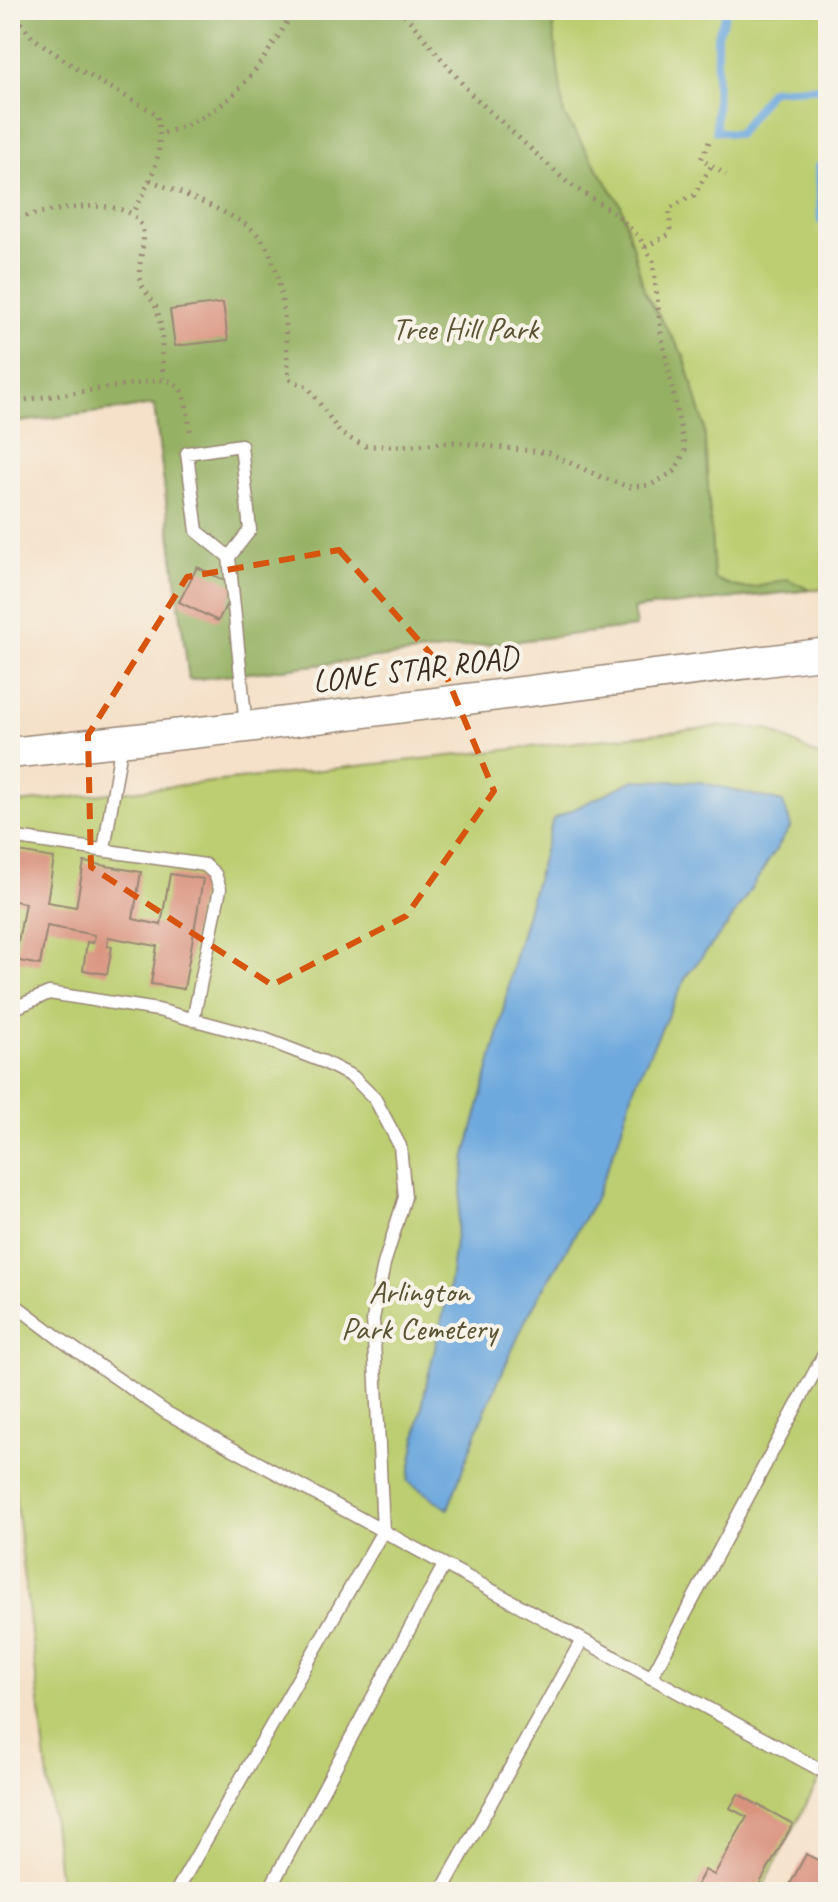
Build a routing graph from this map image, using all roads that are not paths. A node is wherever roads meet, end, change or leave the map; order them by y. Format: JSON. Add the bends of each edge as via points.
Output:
{"nodes":[{"id":1,"x":229,"y":557,"type":"junction"},
{"id":2,"x":828,"y":653,"type":"edge"},
{"id":3,"x":246,"y":727,"type":"junction"},
{"id":4,"x":122,"y":741,"type":"junction"},
{"id":5,"x":10,"y":753,"type":"edge"},
{"id":6,"x":10,"y":837,"type":"edge"},
{"id":7,"x":104,"y":849,"type":"junction"},
{"id":8,"x":10,"y":1010,"type":"edge"},
{"id":9,"x":193,"y":1020,"type":"junction"},
{"id":10,"x":10,"y":1301,"type":"edge"},
{"id":11,"x":828,"y":1347,"type":"edge"},
{"id":12,"x":383,"y":1531,"type":"junction"},
{"id":13,"x":444,"y":1565,"type":"junction"},
{"id":14,"x":582,"y":1640,"type":"junction"},
{"id":15,"x":651,"y":1678,"type":"junction"},
{"id":16,"x":828,"y":1774,"type":"edge"},
{"id":17,"x":176,"y":1892,"type":"edge"},
{"id":18,"x":268,"y":1892,"type":"edge"},
{"id":19,"x":441,"y":1892,"type":"edge"}],
"edges":[{"from":1,"to":1,"type":"lane","via":[[250,530],[241,445],[187,453],[197,531]]},
{"from":1,"to":3,"type":"lane"},
{"from":2,"to":3,"type":"street","name":"LONE STAR ROAD"},
{"from":3,"to":4,"type":"street","name":"LONE STAR ROAD"},
{"from":4,"to":5,"type":"street","name":"LONE STAR ROAD"},
{"from":4,"to":7,"type":"lane"},
{"from":6,"to":7,"type":"lane"},
{"from":7,"to":9,"type":"lane","via":[[205,865],[215,874],[220,889]]},
{"from":8,"to":9,"type":"lane","via":[[49,993]]},
{"from":9,"to":12,"type":"lane","via":[[262,1038],[353,1077],[375,1099],[400,1146],[405,1197],[373,1319]]},
{"from":10,"to":12,"type":"lane","via":[[167,1413]]},
{"from":11,"to":15,"type":"lane"},
{"from":12,"to":13,"type":"lane"},
{"from":12,"to":17,"type":"lane"},
{"from":13,"to":14,"type":"lane"},
{"from":13,"to":18,"type":"lane"},
{"from":14,"to":15,"type":"lane"},
{"from":14,"to":19,"type":"lane"},
{"from":15,"to":16,"type":"lane"}]}
